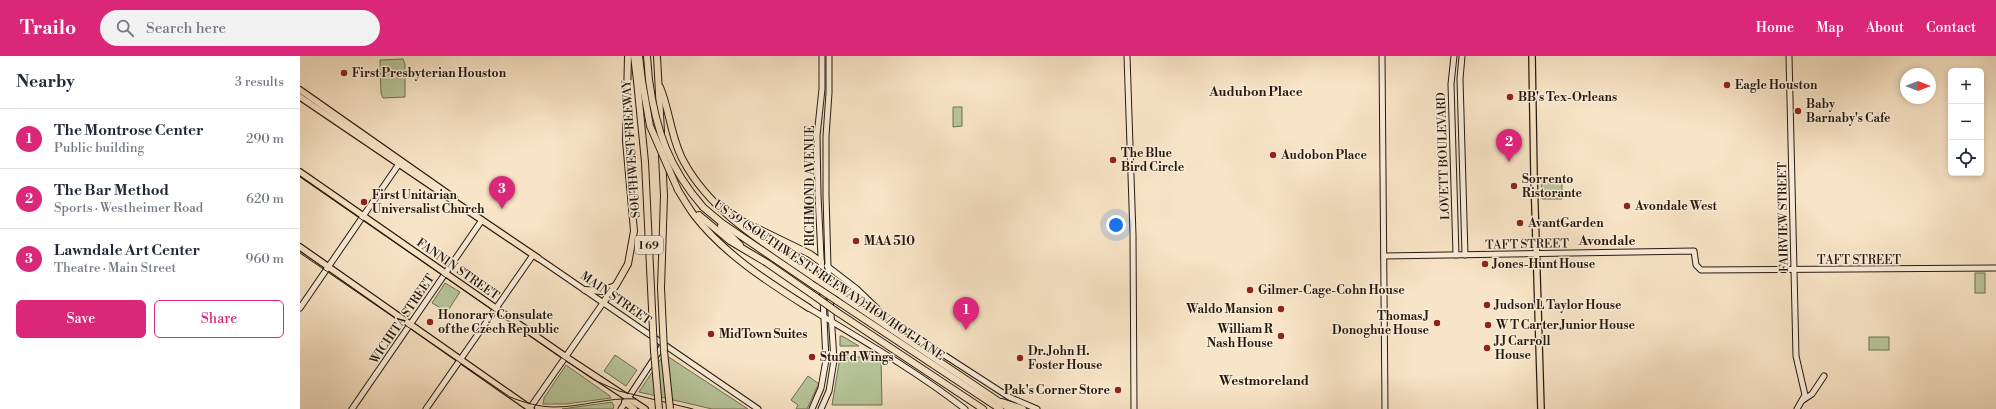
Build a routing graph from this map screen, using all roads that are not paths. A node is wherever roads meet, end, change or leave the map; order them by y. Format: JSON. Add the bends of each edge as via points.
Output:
{"nodes":[{"id":1,"x":628,"y":56,"type":"edge"},
{"id":2,"x":634,"y":56,"type":"edge"},
{"id":3,"x":639,"y":56,"type":"edge"},
{"id":4,"x":647,"y":56,"type":"edge"},
{"id":5,"x":657,"y":56,"type":"edge"},
{"id":6,"x":822,"y":56,"type":"edge"},
{"id":7,"x":829,"y":56,"type":"edge"},
{"id":8,"x":1127,"y":56,"type":"edge"},
{"id":9,"x":1382,"y":56,"type":"edge"},
{"id":10,"x":1454,"y":56,"type":"edge"},
{"id":11,"x":1462,"y":56,"type":"edge"},
{"id":12,"x":1532,"y":56,"type":"edge"},
{"id":13,"x":1789,"y":56,"type":"edge"},
{"id":14,"x":639,"y":81,"type":"junction"},
{"id":15,"x":660,"y":87,"type":"junction"},
{"id":16,"x":300,"y":90,"type":"edge"},
{"id":17,"x":300,"y":96,"type":"edge"},
{"id":18,"x":400,"y":162,"type":"junction"},
{"id":19,"x":300,"y":172,"type":"edge"},
{"id":20,"x":714,"y":202,"type":"junction"},
{"id":21,"x":703,"y":207,"type":"junction"},
{"id":22,"x":695,"y":214,"type":"junction"},
{"id":23,"x":363,"y":216,"type":"junction"},
{"id":24,"x":482,"y":220,"type":"junction"},
{"id":25,"x":300,"y":247,"type":"edge"},
{"id":26,"x":748,"y":253,"type":"junction"},
{"id":27,"x":1537,"y":254,"type":"junction"},
{"id":28,"x":1456,"y":255,"type":"junction"},
{"id":29,"x":1465,"y":255,"type":"junction"},
{"id":30,"x":1384,"y":256,"type":"junction"},
{"id":31,"x":535,"y":257,"type":"junction"},
{"id":32,"x":820,"y":262,"type":"junction"},
{"id":33,"x":328,"y":266,"type":"junction"},
{"id":34,"x":828,"y":267,"type":"junction"},
{"id":35,"x":1996,"y":268,"type":"edge"},
{"id":36,"x":1794,"y":270,"type":"junction"},
{"id":37,"x":446,"y":273,"type":"junction"},
{"id":38,"x":616,"y":286,"type":"junction"},
{"id":39,"x":585,"y":290,"type":"junction"},
{"id":40,"x":603,"y":303,"type":"junction"},
{"id":41,"x":300,"y":308,"type":"edge"},
{"id":42,"x":496,"y":308,"type":"junction"},
{"id":43,"x":809,"y":308,"type":"joint"},
{"id":44,"x":824,"y":317,"type":"junction"},
{"id":45,"x":832,"y":321,"type":"junction"},
{"id":46,"x":410,"y":324,"type":"junction"},
{"id":47,"x":663,"y":345,"type":"junction"},
{"id":48,"x":913,"y":352,"type":"junction"},
{"id":49,"x":566,"y":357,"type":"junction"},
{"id":50,"x":461,"y":359,"type":"junction"},
{"id":51,"x":1824,"y":376,"type":"dead end"},
{"id":52,"x":954,"y":389,"type":"junction"},
{"id":53,"x":627,"y":400,"type":"junction"},
{"id":54,"x":997,"y":400,"type":"junction"},
{"id":55,"x":1803,"y":400,"type":"junction"},
{"id":56,"x":352,"y":409,"type":"edge"},
{"id":57,"x":426,"y":409,"type":"edge"},
{"id":58,"x":531,"y":409,"type":"edge"},
{"id":59,"x":621,"y":409,"type":"edge"},
{"id":60,"x":634,"y":409,"type":"edge"},
{"id":61,"x":645,"y":409,"type":"edge"},
{"id":62,"x":659,"y":409,"type":"edge"},
{"id":63,"x":670,"y":409,"type":"edge"},
{"id":64,"x":758,"y":409,"type":"edge"},
{"id":65,"x":812,"y":409,"type":"edge"},
{"id":66,"x":821,"y":409,"type":"edge"},
{"id":67,"x":965,"y":409,"type":"edge"},
{"id":68,"x":975,"y":409,"type":"edge"},
{"id":69,"x":983,"y":409,"type":"edge"},
{"id":70,"x":994,"y":409,"type":"edge"},
{"id":71,"x":1000,"y":409,"type":"edge"},
{"id":72,"x":1010,"y":409,"type":"edge"},
{"id":73,"x":1023,"y":409,"type":"edge"},
{"id":74,"x":1037,"y":409,"type":"edge"},
{"id":75,"x":1134,"y":409,"type":"edge"},
{"id":76,"x":1385,"y":409,"type":"edge"},
{"id":77,"x":1541,"y":409,"type":"edge"},
{"id":78,"x":1797,"y":409,"type":"edge"}],
"edges":[{"from":1,"to":38,"type":"highway","via":[[626,141],[634,231],[628,264]]},
{"from":2,"to":14,"type":"highway","name":"SOUTHWEST FREEWAY","number":"I 69"},
{"from":3,"to":14,"type":"highway"},
{"from":4,"to":21,"type":"highway","name":"US 59 (SOUTHWEST FREEWAY) HOV/HOT LANE","bridge":true,"via":[[653,108],[660,136],[682,180]]},
{"from":5,"to":15,"type":"highway","number":"I 69"},
{"from":6,"to":32,"type":"street","name":"RICHMOND AVENUE","via":[[822,89],[817,136]]},
{"from":7,"to":34,"type":"street","name":"RICHMOND AVENUE","via":[[826,136]]},
{"from":8,"to":75,"type":"street"},
{"from":9,"to":30,"type":"street"},
{"from":10,"to":28,"type":"street","name":"LOVETT BOULEVARD","via":[[1451,84]]},
{"from":11,"to":29,"type":"street","name":"LOVETT BOULEVARD","via":[[1460,87]]},
{"from":12,"to":27,"type":"main road"},
{"from":13,"to":36,"type":"street","name":"FAIRVIEW STREET"},
{"from":14,"to":22,"type":"highway","bridge":true,"via":[[650,126],[678,190]]},
{"from":14,"to":62,"type":"highway","name":"SOUTHWEST FREEWAY","number":"I 69","bridge":true},
{"from":15,"to":20,"type":"highway","via":[[683,162]]},
{"from":15,"to":63,"type":"highway","number":"I 69","bridge":true,"via":[[664,196],[661,288]]},
{"from":16,"to":18,"type":"main road","name":"MAIN STREET"},
{"from":17,"to":18,"type":"main road","name":"MAIN STREET"},
{"from":18,"to":23,"type":"street"},
{"from":18,"to":24,"type":"main road","name":"MAIN STREET","via":[[452,196]]},
{"from":19,"to":23,"type":"main road","name":"FANNIN STREET"},
{"from":20,"to":32,"type":"highway","via":[[740,220],[810,254]]},
{"from":20,"to":54,"type":"highway","bridge":true,"via":[[732,220]]},
{"from":21,"to":26,"type":"highway"},
{"from":21,"to":48,"type":"highway","name":"US 59 (SOUTHWEST FREEWAY) HOV/HOT LANE","bridge":true,"via":[[722,223]]},
{"from":22,"to":26,"type":"highway"},
{"from":22,"to":43,"type":"highway","via":[[718,240],[749,267]]},
{"from":23,"to":33,"type":"street"},
{"from":23,"to":37,"type":"main road","name":"FANNIN STREET"},
{"from":24,"to":31,"type":"main road","name":"MAIN STREET"},
{"from":24,"to":37,"type":"street","name":"WICHITA STREET"},
{"from":25,"to":33,"type":"main road"},
{"from":26,"to":52,"type":"highway","bridge":true,"via":[[767,263]]},
{"from":27,"to":29,"type":"street","name":"TAFT STREET"},
{"from":27,"to":36,"type":"street","name":"TAFT STREET","via":[[1694,251],[1695,261],[1701,270]]},
{"from":27,"to":77,"type":"main road"},
{"from":28,"to":29,"type":"street","name":"TAFT STREET"},
{"from":28,"to":30,"type":"street","name":"TAFT STREET"},
{"from":30,"to":76,"type":"street"},
{"from":31,"to":39,"type":"street","name":"MAIN STREET"},
{"from":31,"to":42,"type":"street"},
{"from":32,"to":34,"type":"street"},
{"from":32,"to":44,"type":"street","name":"RICHMOND AVENUE"},
{"from":33,"to":41,"type":"street"},
{"from":33,"to":46,"type":"main road"},
{"from":34,"to":45,"type":"street","name":"RICHMOND AVENUE"},
{"from":34,"to":74,"type":"street","via":[[857,289],[887,318],[1009,397]]},
{"from":35,"to":36,"type":"street","name":"TAFT STREET"},
{"from":36,"to":55,"type":"street","name":"FAIRVIEW STREET","via":[[1796,356],[1804,388]]},
{"from":37,"to":42,"type":"main road","name":"FANNIN STREET"},
{"from":37,"to":46,"type":"street","name":"WICHITA STREET"},
{"from":38,"to":39,"type":"highway","via":[[603,291]]},
{"from":38,"to":40,"type":"highway"},
{"from":39,"to":40,"type":"street","name":"MAIN STREET"},
{"from":40,"to":47,"type":"street","name":"MAIN STREET"},
{"from":40,"to":49,"type":"street"},
{"from":42,"to":49,"type":"main road","name":"FANNIN STREET"},
{"from":42,"to":50,"type":"street"},
{"from":43,"to":44,"type":"street"},
{"from":44,"to":45,"type":"street"},
{"from":44,"to":65,"type":"street","name":"RICHMOND AVENUE","via":[[825,370]]},
{"from":45,"to":66,"type":"street","name":"RICHMOND AVENUE","via":[[835,350],[833,372],[829,391]]},
{"from":45,"to":67,"type":"street","via":[[894,359]]},
{"from":46,"to":50,"type":"main road"},
{"from":46,"to":56,"type":"street","name":"WICHITA STREET"},
{"from":47,"to":53,"type":"street"},
{"from":47,"to":64,"type":"street","name":"MAIN STREET"},
{"from":48,"to":70,"type":"highway"},
{"from":48,"to":71,"type":"highway","name":"US 59 (SOUTHWEST FREEWAY) HOV/HOT LANE"},
{"from":49,"to":53,"type":"main road","name":"FANNIN STREET","via":[[618,391]]},
{"from":49,"to":58,"type":"street"},
{"from":50,"to":57,"type":"street"},
{"from":50,"to":58,"type":"main road"},
{"from":51,"to":55,"type":"street","via":[[1812,394]]},
{"from":52,"to":68,"type":"highway"},
{"from":52,"to":69,"type":"highway"},
{"from":53,"to":59,"type":"street"},
{"from":53,"to":60,"type":"highway"},
{"from":53,"to":61,"type":"main road"},
{"from":54,"to":72,"type":"highway"},
{"from":54,"to":73,"type":"highway"},
{"from":55,"to":78,"type":"street"}]}
